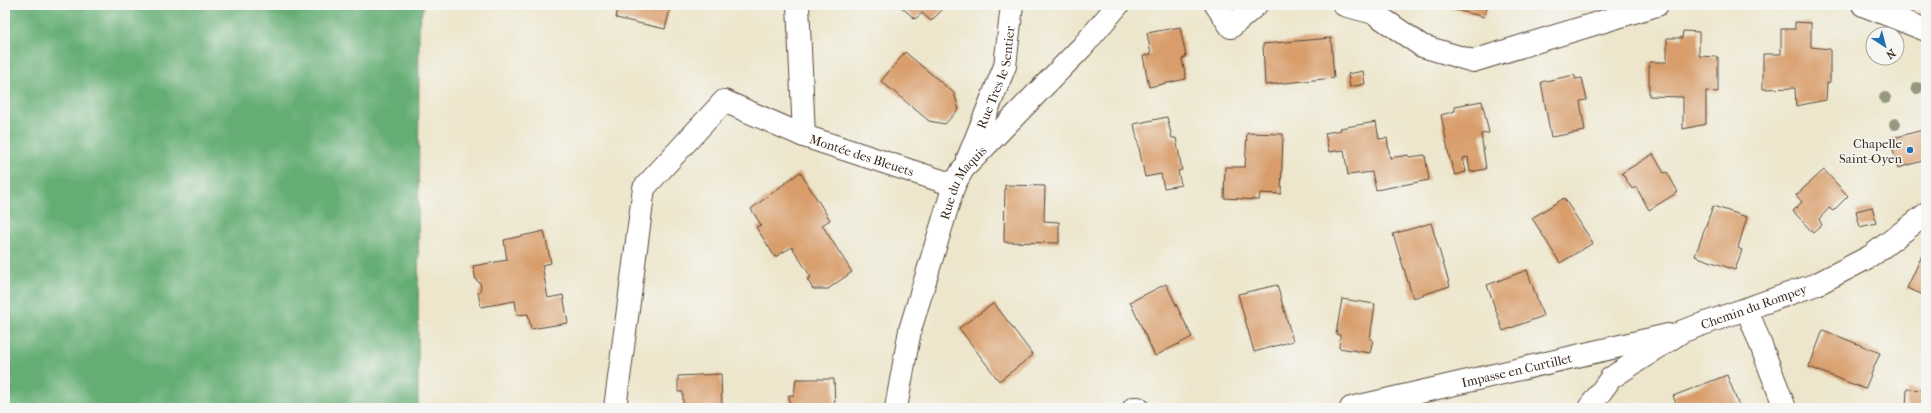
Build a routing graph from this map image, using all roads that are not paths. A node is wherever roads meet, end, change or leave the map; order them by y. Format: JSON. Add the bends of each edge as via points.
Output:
{"nodes":[{"id":1,"x":798,"y":5,"type":"edge"},
{"id":2,"x":1012,"y":5,"type":"edge"},
{"id":3,"x":1118,"y":5,"type":"edge"},
{"id":4,"x":1216,"y":5,"type":"edge"},
{"id":5,"x":1256,"y":5,"type":"edge"},
{"id":6,"x":1344,"y":5,"type":"edge"},
{"id":7,"x":1657,"y":5,"type":"edge"},
{"id":8,"x":1863,"y":5,"type":"edge"},
{"id":9,"x":1926,"y":30,"type":"edge"},
{"id":10,"x":804,"y":136,"type":"junction"},
{"id":11,"x":959,"y":177,"type":"junction"},
{"id":12,"x":1926,"y":214,"type":"edge"},
{"id":13,"x":1747,"y":309,"type":"junction"},
{"id":14,"x":1683,"y":331,"type":"junction"},
{"id":15,"x":615,"y":408,"type":"edge"},
{"id":16,"x":896,"y":408,"type":"edge"},
{"id":17,"x":1134,"y":408,"type":"edge"},
{"id":18,"x":1138,"y":408,"type":"edge"},
{"id":19,"x":1351,"y":408,"type":"edge"},
{"id":20,"x":1588,"y":408,"type":"edge"},
{"id":21,"x":1785,"y":408,"type":"edge"}],
"edges":[{"from":1,"to":10,"type":"street","name":"Montée des Bleuets"},
{"from":2,"to":11,"type":"street","name":"Rue Tres le Sentier","via":[[1005,66]]},
{"from":3,"to":11,"type":"street","name":"Rue du Maquis","via":[[1082,47]]},
{"from":4,"to":5,"type":"street","via":[[1231,27]]},
{"from":6,"to":7,"type":"street","via":[[1374,13],[1422,46],[1473,60]]},
{"from":8,"to":9,"type":"street"},
{"from":10,"to":11,"type":"street","name":"Montée des Bleuets"},
{"from":10,"to":15,"type":"street","via":[[724,101],[644,188]]},
{"from":11,"to":16,"type":"street","name":"Rue du Maquis","via":[[910,330]]},
{"from":12,"to":13,"type":"street","name":"Chemin du Rompey","via":[[1871,256],[1816,284]]},
{"from":13,"to":14,"type":"street","name":"Chemin du Rompey"},
{"from":13,"to":21,"type":"street"},
{"from":14,"to":19,"type":"street","name":"Impasse en Curtillet"},
{"from":14,"to":20,"type":"street","name":"Chemin du Rompey","via":[[1611,378]]},
{"from":17,"to":18,"type":"street"}]}
